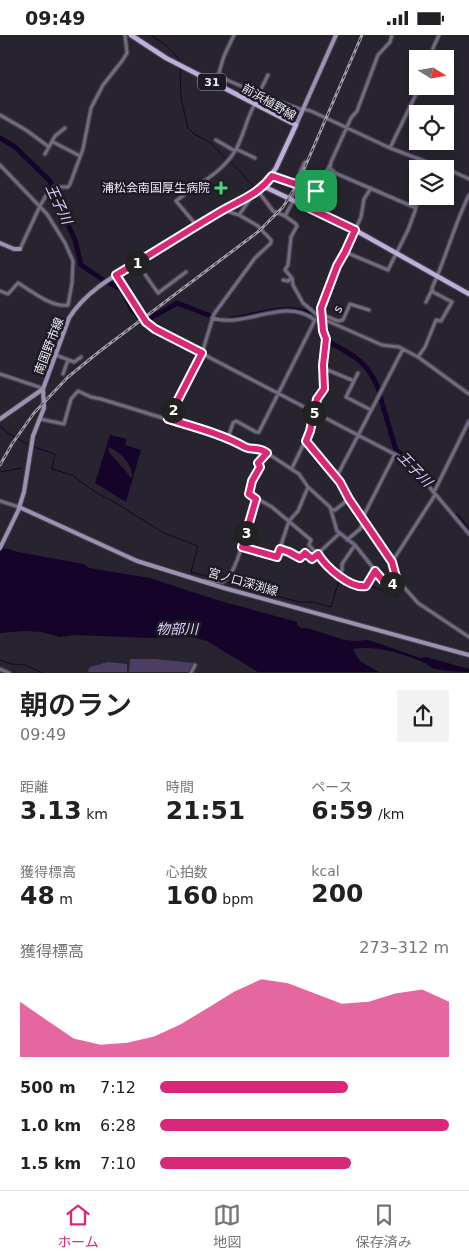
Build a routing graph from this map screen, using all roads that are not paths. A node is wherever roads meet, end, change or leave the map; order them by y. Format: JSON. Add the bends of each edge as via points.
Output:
{"nodes":[{"id":1,"x":125,"y":35,"type":"edge"},
{"id":2,"x":131,"y":35,"type":"edge"},
{"id":3,"x":234,"y":35,"type":"edge"},
{"id":4,"x":336,"y":35,"type":"edge"},
{"id":5,"x":392,"y":35,"type":"edge"},
{"id":6,"x":439,"y":35,"type":"edge"},
{"id":7,"x":432,"y":50,"type":"edge"},
{"id":8,"x":268,"y":75,"type":"dead end"},
{"id":9,"x":218,"y":76,"type":"junction"},
{"id":10,"x":213,"y":82,"type":"junction"},
{"id":11,"x":259,"y":94,"type":"junction"},
{"id":12,"x":416,"y":95,"type":"edge"},
{"id":13,"x":254,"y":103,"type":"junction"},
{"id":14,"x":303,"y":110,"type":"junction"},
{"id":15,"x":0,"y":115,"type":"edge"},
{"id":16,"x":296,"y":125,"type":"junction"},
{"id":17,"x":66,"y":128,"type":"dead end"},
{"id":18,"x":347,"y":129,"type":"junction"},
{"id":19,"x":216,"y":140,"type":"dead end"},
{"id":20,"x":53,"y":141,"type":"junction"},
{"id":21,"x":49,"y":147,"type":"junction"},
{"id":22,"x":390,"y":148,"type":"junction"},
{"id":23,"x":236,"y":150,"type":"junction"},
{"id":24,"x":45,"y":154,"type":"dead end"},
{"id":25,"x":80,"y":156,"type":"junction"},
{"id":26,"x":255,"y":158,"type":"dead end"},
{"id":27,"x":422,"y":160,"type":"edge"},
{"id":28,"x":305,"y":162,"type":"dead end"},
{"id":29,"x":0,"y":165,"type":"edge"},
{"id":30,"x":330,"y":165,"type":"junction"},
{"id":31,"x":454,"y":172,"type":"edge"},
{"id":32,"x":272,"y":176,"type":"junction"},
{"id":33,"x":469,"y":179,"type":"edge"},
{"id":34,"x":298,"y":184,"type":"junction"},
{"id":35,"x":264,"y":186,"type":"junction"},
{"id":36,"x":371,"y":188,"type":"junction"},
{"id":37,"x":258,"y":191,"type":"junction"},
{"id":38,"x":316,"y":191,"type":"junction"},
{"id":39,"x":253,"y":195,"type":"junction"},
{"id":40,"x":469,"y":195,"type":"edge"},
{"id":41,"x":292,"y":200,"type":"junction"},
{"id":42,"x":40,"y":206,"type":"junction"},
{"id":43,"x":416,"y":207,"type":"joint"},
{"id":44,"x":309,"y":208,"type":"junction"},
{"id":45,"x":223,"y":210,"type":"junction"},
{"id":46,"x":240,"y":215,"type":"junction"},
{"id":47,"x":285,"y":216,"type":"junction"},
{"id":48,"x":197,"y":226,"type":"junction"},
{"id":49,"x":355,"y":230,"type":"junction"},
{"id":50,"x":0,"y":243,"type":"edge"},
{"id":51,"x":20,"y":249,"type":"joint"},
{"id":52,"x":345,"y":252,"type":"junction"},
{"id":53,"x":398,"y":253,"type":"junction"},
{"id":54,"x":137,"y":263,"type":"junction"},
{"id":55,"x":186,"y":272,"type":"dead end"},
{"id":56,"x":116,"y":275,"type":"junction"},
{"id":57,"x":438,"y":276,"type":"junction"},
{"id":58,"x":292,"y":279,"type":"junction"},
{"id":59,"x":283,"y":280,"type":"dead end"},
{"id":60,"x":432,"y":290,"type":"junction"},
{"id":61,"x":0,"y":291,"type":"edge"},
{"id":62,"x":469,"y":294,"type":"edge"},
{"id":63,"x":426,"y":302,"type":"dead end"},
{"id":64,"x":369,"y":310,"type":"dead end"},
{"id":65,"x":321,"y":317,"type":"junction"},
{"id":66,"x":212,"y":318,"type":"junction"},
{"id":67,"x":315,"y":320,"type":"junction"},
{"id":68,"x":404,"y":349,"type":"junction"},
{"id":69,"x":202,"y":353,"type":"junction"},
{"id":70,"x":56,"y":355,"type":"junction"},
{"id":71,"x":81,"y":357,"type":"dead end"},
{"id":72,"x":418,"y":357,"type":"junction"},
{"id":73,"x":68,"y":360,"type":"junction"},
{"id":74,"x":323,"y":368,"type":"junction"},
{"id":75,"x":358,"y":373,"type":"dead end"},
{"id":76,"x":0,"y":374,"type":"edge"},
{"id":77,"x":63,"y":374,"type":"dead end"},
{"id":78,"x":354,"y":381,"type":"junction"},
{"id":79,"x":43,"y":389,"type":"junction"},
{"id":80,"x":280,"y":393,"type":"junction"},
{"id":81,"x":469,"y":394,"type":"edge"},
{"id":82,"x":371,"y":410,"type":"junction"},
{"id":83,"x":315,"y":411,"type":"junction"},
{"id":84,"x":0,"y":419,"type":"edge"},
{"id":85,"x":40,"y":419,"type":"junction"},
{"id":86,"x":168,"y":419,"type":"junction"},
{"id":87,"x":469,"y":421,"type":"edge"},
{"id":88,"x":359,"y":435,"type":"junction"},
{"id":89,"x":228,"y":438,"type":"junction"},
{"id":90,"x":306,"y":441,"type":"junction"},
{"id":91,"x":267,"y":453,"type":"junction"},
{"id":92,"x":395,"y":455,"type":"junction"},
{"id":93,"x":292,"y":468,"type":"junction"},
{"id":94,"x":336,"y":477,"type":"junction"},
{"id":95,"x":308,"y":487,"type":"junction"},
{"id":96,"x":434,"y":492,"type":"junction"},
{"id":97,"x":256,"y":499,"type":"junction"},
{"id":98,"x":349,"y":499,"type":"junction"},
{"id":99,"x":0,"y":501,"type":"edge"},
{"id":100,"x":18,"y":509,"type":"junction"},
{"id":101,"x":331,"y":510,"type":"junction"},
{"id":102,"x":363,"y":520,"type":"junction"},
{"id":103,"x":289,"y":521,"type":"junction"},
{"id":104,"x":340,"y":533,"type":"junction"},
{"id":105,"x":469,"y":534,"type":"edge"},
{"id":106,"x":347,"y":540,"type":"junction"},
{"id":107,"x":355,"y":545,"type":"junction"},
{"id":108,"x":242,"y":547,"type":"junction"},
{"id":109,"x":0,"y":548,"type":"edge"},
{"id":110,"x":280,"y":549,"type":"junction"},
{"id":111,"x":318,"y":554,"type":"junction"},
{"id":112,"x":392,"y":562,"type":"junction"},
{"id":113,"x":375,"y":571,"type":"junction"},
{"id":114,"x":338,"y":576,"type":"junction"},
{"id":115,"x":201,"y":581,"type":"junction"},
{"id":116,"x":398,"y":584,"type":"junction"},
{"id":117,"x":469,"y":637,"type":"edge"},
{"id":118,"x":469,"y":655,"type":"edge"},
{"id":119,"x":195,"y":665,"type":"dead end"},
{"id":120,"x":0,"y":669,"type":"edge"},
{"id":121,"x":9,"y":673,"type":"edge"},
{"id":122,"x":191,"y":673,"type":"edge"}],
"edges":[{"from":1,"to":25,"type":"street","via":[[127,53],[96,97]]},
{"from":2,"to":10,"type":"main road","name":"前浜植野線","number":"31","via":[[166,58]]},
{"from":3,"to":9,"type":"street"},
{"from":4,"to":14,"type":"main road"},
{"from":5,"to":18,"type":"street","via":[[378,55]]},
{"from":6,"to":7,"type":"street"},
{"from":8,"to":11,"type":"street"},
{"from":9,"to":10,"type":"street"},
{"from":9,"to":11,"type":"street"},
{"from":10,"to":13,"type":"main road","name":"前浜植野線","number":"31"},
{"from":11,"to":13,"type":"street"},
{"from":11,"to":14,"type":"street"},
{"from":12,"to":22,"type":"street"},
{"from":13,"to":16,"type":"main road","name":"前浜植野線","number":"31"},
{"from":13,"to":23,"type":"street"},
{"from":14,"to":16,"type":"main road"},
{"from":14,"to":18,"type":"street"},
{"from":15,"to":21,"type":"street"},
{"from":16,"to":32,"type":"main road","name":"前浜植野線"},
{"from":17,"to":20,"type":"street"},
{"from":18,"to":22,"type":"street"},
{"from":18,"to":30,"type":"street"},
{"from":19,"to":23,"type":"street"},
{"from":20,"to":21,"type":"street"},
{"from":20,"to":25,"type":"street"},
{"from":21,"to":24,"type":"street"},
{"from":22,"to":27,"type":"street"},
{"from":23,"to":26,"type":"street"},
{"from":23,"to":48,"type":"street","via":[[228,162],[176,201]]},
{"from":25,"to":42,"type":"street","via":[[69,186],[53,187]]},
{"from":28,"to":34,"type":"street"},
{"from":29,"to":42,"type":"street"},
{"from":30,"to":36,"type":"street","via":[[332,171]]},
{"from":30,"to":38,"type":"street"},
{"from":31,"to":33,"type":"street"},
{"from":32,"to":34,"type":"street"},
{"from":32,"to":35,"type":"main road","name":"前浜植野線"},
{"from":34,"to":38,"type":"street"},
{"from":34,"to":41,"type":"street"},
{"from":35,"to":37,"type":"main road","name":"南国野市線"},
{"from":35,"to":41,"type":"main road"},
{"from":36,"to":43,"type":"street"},
{"from":36,"to":49,"type":"street"},
{"from":37,"to":39,"type":"main road","name":"南国野市線"},
{"from":37,"to":47,"type":"street","via":[[273,211]]},
{"from":38,"to":44,"type":"street"},
{"from":39,"to":45,"type":"main road","name":"南国野市線"},
{"from":39,"to":46,"type":"street"},
{"from":40,"to":57,"type":"street"},
{"from":41,"to":44,"type":"main road"},
{"from":41,"to":47,"type":"street"},
{"from":42,"to":51,"type":"street"},
{"from":42,"to":61,"type":"street","via":[[56,226],[73,261],[68,305],[54,304],[18,283],[8,294]]},
{"from":43,"to":53,"type":"street"},
{"from":44,"to":49,"type":"main road"},
{"from":45,"to":46,"type":"street"},
{"from":45,"to":48,"type":"main road","name":"南国野市線"},
{"from":46,"to":66,"type":"street","via":[[258,226],[271,241],[254,258]]},
{"from":47,"to":58,"type":"street","via":[[297,226],[291,237],[285,270]]},
{"from":48,"to":54,"type":"main road","name":"南国野市線"},
{"from":49,"to":52,"type":"street"},
{"from":49,"to":53,"type":"main road"},
{"from":50,"to":51,"type":"main road"},
{"from":52,"to":53,"type":"street","via":[[386,270]]},
{"from":52,"to":65,"type":"street","via":[[334,271]]},
{"from":53,"to":57,"type":"main road"},
{"from":54,"to":55,"type":"street","via":[[158,293]]},
{"from":54,"to":56,"type":"main road","name":"南国野市線"},
{"from":56,"to":69,"type":"street","via":[[146,322]]},
{"from":56,"to":70,"type":"main road","name":"南国野市線","via":[[100,285],[75,309]]},
{"from":57,"to":60,"type":"street"},
{"from":57,"to":62,"type":"main road"},
{"from":58,"to":59,"type":"street"},
{"from":58,"to":65,"type":"street","via":[[303,303]]},
{"from":60,"to":63,"type":"street"},
{"from":60,"to":72,"type":"street","via":[[452,302],[441,321],[436,320]]},
{"from":64,"to":65,"type":"street","name":"s","via":[[350,304],[343,320]]},
{"from":65,"to":67,"type":"street"},
{"from":65,"to":68,"type":"street","via":[[382,345]]},
{"from":65,"to":74,"type":"street","via":[[326,339]]},
{"from":66,"to":67,"type":"street","via":[[221,321],[244,319],[283,311]]},
{"from":66,"to":69,"type":"street"},
{"from":67,"to":80,"type":"street"},
{"from":68,"to":72,"type":"street"},
{"from":68,"to":82,"type":"street"},
{"from":69,"to":80,"type":"street"},
{"from":69,"to":86,"type":"street"},
{"from":70,"to":73,"type":"street"},
{"from":70,"to":79,"type":"main road","name":"南国野市線"},
{"from":71,"to":73,"type":"street","via":[[74,362]]},
{"from":72,"to":81,"type":"street"},
{"from":73,"to":77,"type":"street"},
{"from":74,"to":78,"type":"street"},
{"from":74,"to":83,"type":"street","via":[[324,389],[317,399]]},
{"from":75,"to":78,"type":"street"},
{"from":76,"to":79,"type":"street"},
{"from":78,"to":82,"type":"street","via":[[346,397]]},
{"from":79,"to":84,"type":"main road"},
{"from":79,"to":85,"type":"main road","name":"南国野市線","via":[[45,403]]},
{"from":80,"to":83,"type":"street"},
{"from":80,"to":89,"type":"street","via":[[259,432],[236,421]]},
{"from":82,"to":88,"type":"street"},
{"from":83,"to":88,"type":"street"},
{"from":83,"to":90,"type":"street"},
{"from":85,"to":86,"type":"street","via":[[64,424],[71,399],[78,391]]},
{"from":85,"to":100,"type":"main road","name":"南国野市線","via":[[33,435]]},
{"from":86,"to":89,"type":"street"},
{"from":87,"to":96,"type":"street"},
{"from":88,"to":92,"type":"street"},
{"from":88,"to":94,"type":"street"},
{"from":89,"to":91,"type":"street"},
{"from":90,"to":93,"type":"street"},
{"from":90,"to":94,"type":"street"},
{"from":91,"to":93,"type":"street"},
{"from":91,"to":97,"type":"street","via":[[258,463],[260,467],[252,481],[249,494]]},
{"from":92,"to":96,"type":"street","via":[[414,469]]},
{"from":92,"to":102,"type":"street"},
{"from":93,"to":95,"type":"street"},
{"from":94,"to":98,"type":"street"},
{"from":95,"to":101,"type":"street"},
{"from":95,"to":103,"type":"street","via":[[298,511]]},
{"from":96,"to":105,"type":"street"},
{"from":96,"to":112,"type":"street"},
{"from":97,"to":103,"type":"street"},
{"from":97,"to":108,"type":"street"},
{"from":98,"to":101,"type":"street"},
{"from":98,"to":102,"type":"street"},
{"from":99,"to":100,"type":"street"},
{"from":100,"to":109,"type":"main road","name":"南国野市線"},
{"from":100,"to":115,"type":"main road","name":"宮ノ口深渕線","via":[[137,561]]},
{"from":101,"to":104,"type":"street","via":[[335,528]]},
{"from":102,"to":106,"type":"street","via":[[360,529]]},
{"from":102,"to":112,"type":"street"},
{"from":103,"to":110,"type":"street"},
{"from":103,"to":111,"type":"street","via":[[311,540],[309,545]]},
{"from":104,"to":106,"type":"street"},
{"from":104,"to":111,"type":"street"},
{"from":106,"to":107,"type":"street"},
{"from":107,"to":113,"type":"street"},
{"from":107,"to":114,"type":"street","via":[[342,563]]},
{"from":108,"to":110,"type":"street","via":[[277,557]]},
{"from":108,"to":115,"type":"street","via":[[226,581]]},
{"from":110,"to":111,"type":"street","via":[[300,558],[305,553],[312,559]]},
{"from":111,"to":114,"type":"street"},
{"from":112,"to":116,"type":"street"},
{"from":113,"to":114,"type":"street","via":[[366,586],[360,587]]},
{"from":113,"to":116,"type":"street","via":[[386,584]]},
{"from":115,"to":118,"type":"main road","name":"宮ノ口深渕線"},
{"from":116,"to":117,"type":"street","via":[[404,586],[418,603]]},
{"from":119,"to":122,"type":"street"},
{"from":120,"to":121,"type":"street"}]}
